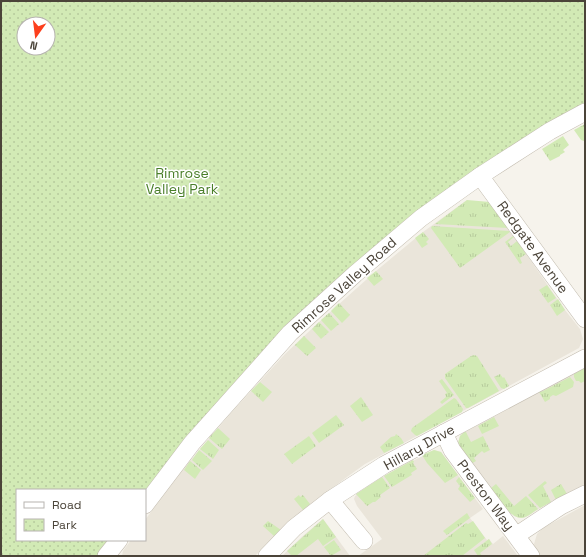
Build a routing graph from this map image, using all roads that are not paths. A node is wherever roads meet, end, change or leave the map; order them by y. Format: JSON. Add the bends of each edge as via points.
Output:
{"nodes":[{"id":1,"x":585,"y":112,"type":"edge"},
{"id":2,"x":480,"y":176,"type":"junction"},
{"id":3,"x":585,"y":318,"type":"edge"},
{"id":4,"x":585,"y":358,"type":"edge"},
{"id":5,"x":444,"y":432,"type":"junction"},
{"id":6,"x":585,"y":494,"type":"edge"},
{"id":7,"x":330,"y":500,"type":"junction"},
{"id":8,"x":146,"y":504,"type":"edge"},
{"id":9,"x":517,"y":535,"type":"junction"},
{"id":10,"x":118,"y":541,"type":"edge"},
{"id":11,"x":364,"y":541,"type":"dead end"},
{"id":12,"x":106,"y":556,"type":"edge"},
{"id":13,"x":267,"y":556,"type":"edge"},
{"id":14,"x":531,"y":556,"type":"edge"}],
"edges":[{"from":1,"to":2,"type":"street","name":"Rimrose Valley Road"},
{"from":2,"to":3,"type":"street","name":"Redgate Avenue"},
{"from":2,"to":8,"type":"street","name":"Rimrose Valley Road","via":[[421,218],[290,333],[192,444]]},
{"from":4,"to":5,"type":"street","name":"Hillary Drive"},
{"from":5,"to":7,"type":"street","name":"Hillary Drive","via":[[384,465]]},
{"from":5,"to":9,"type":"street","name":"Preston Way","via":[[452,450]]},
{"from":6,"to":9,"type":"street","via":[[561,506]]},
{"from":7,"to":11,"type":"street"},
{"from":7,"to":13,"type":"street","name":"Hillary Drive","via":[[294,528]]},
{"from":9,"to":14,"type":"street","name":"Preston Way"},
{"from":10,"to":12,"type":"street"}]}
